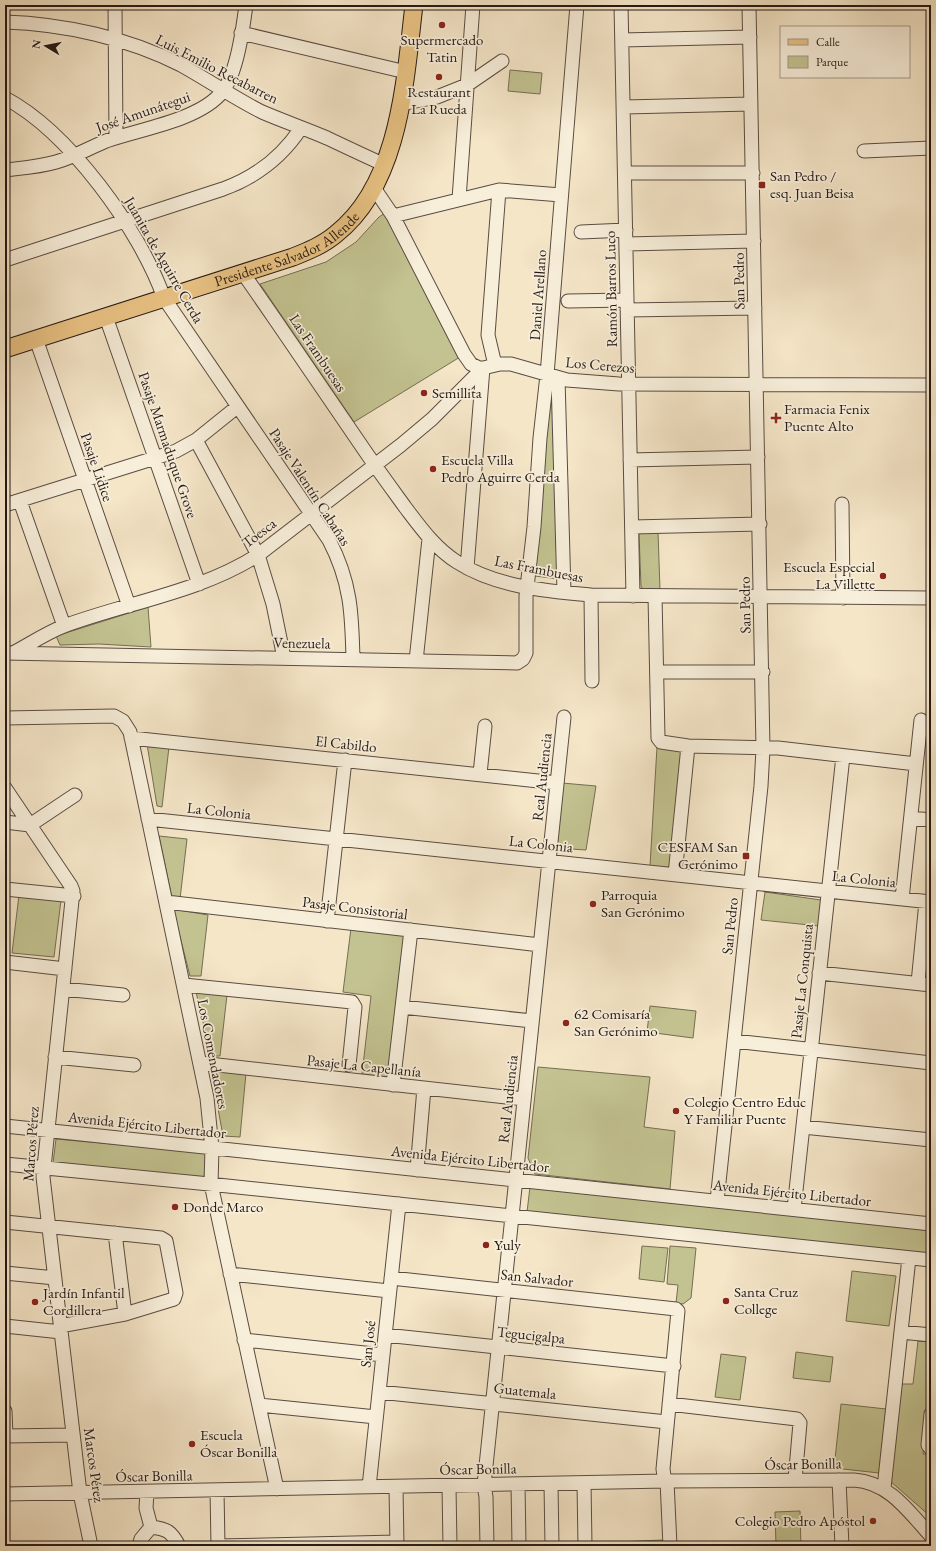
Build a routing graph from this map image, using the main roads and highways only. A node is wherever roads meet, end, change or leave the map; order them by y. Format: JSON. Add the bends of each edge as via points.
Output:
{"nodes":[{"id":1,"x":414,"y":5,"type":"edge"},
{"id":2,"x":5,"y":349,"type":"edge"}],
"edges":[{"from":1,"to":2,"type":"main road","name":"Presidente Salvador Allende","via":[[406,72],[385,165],[364,204],[345,227],[326,242],[293,257]]}]}
